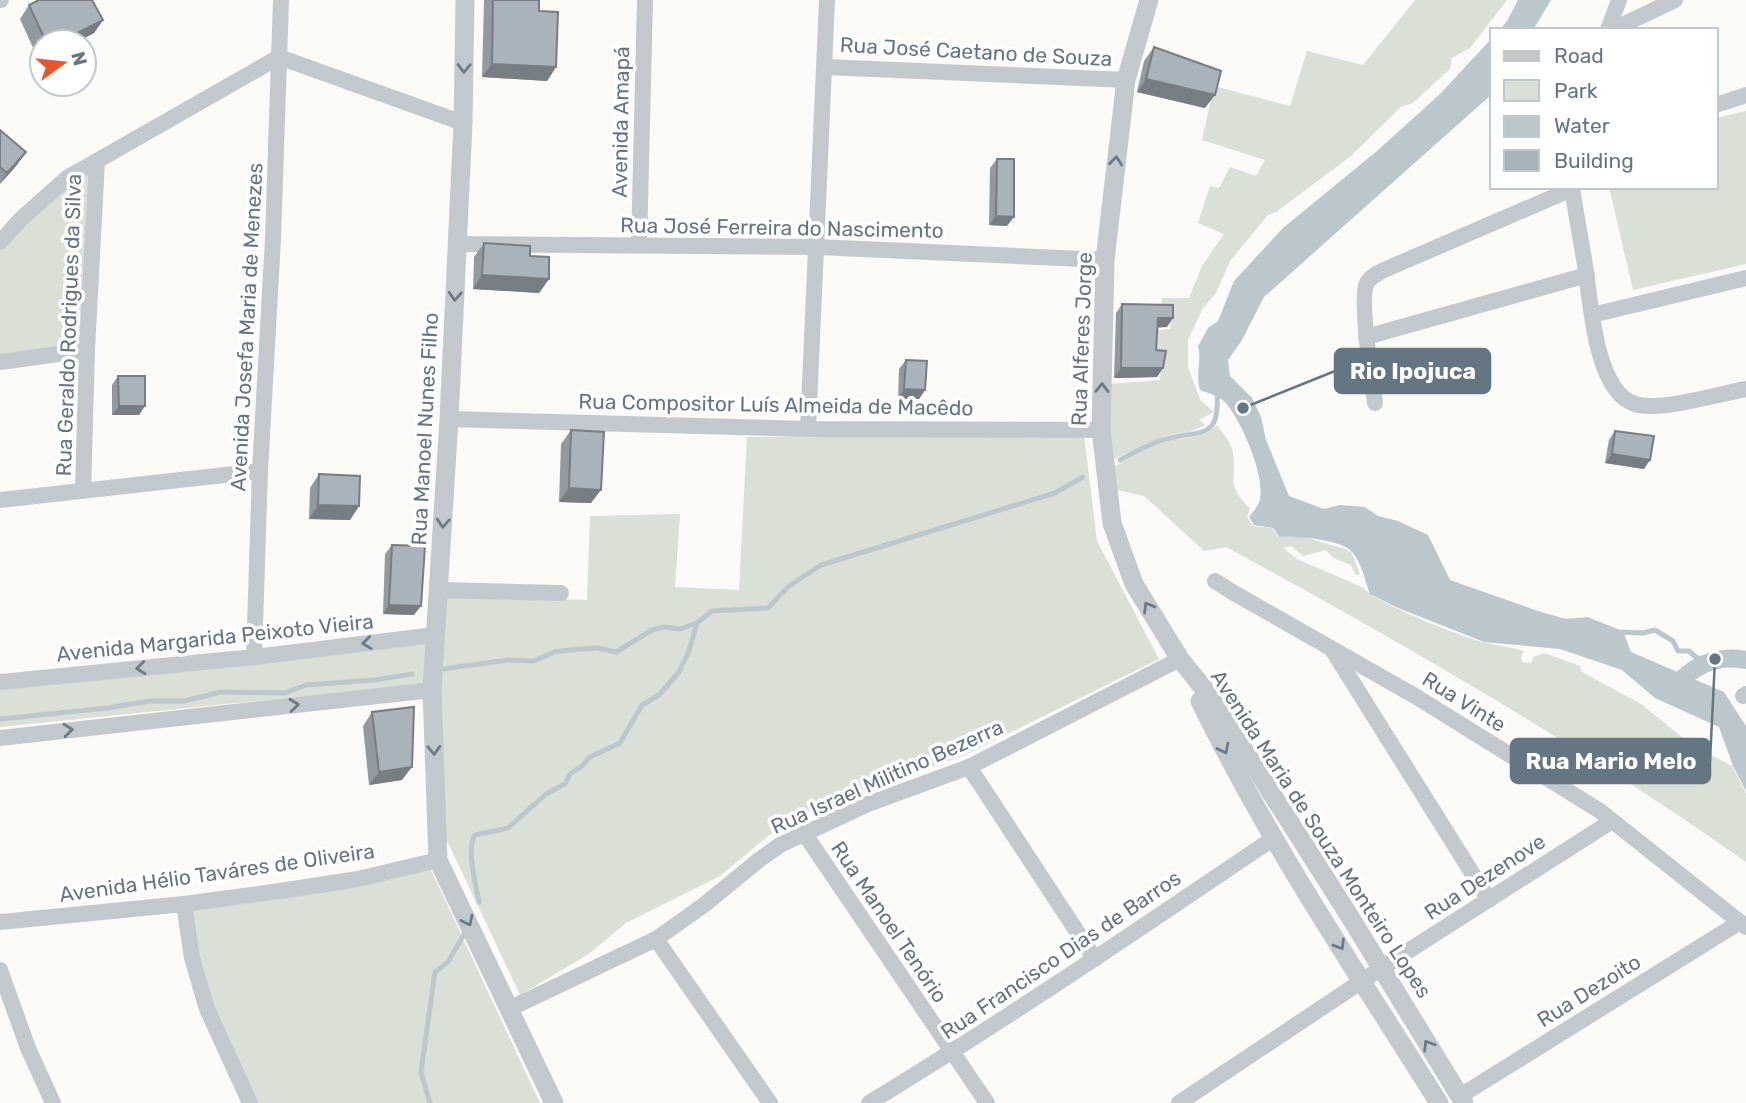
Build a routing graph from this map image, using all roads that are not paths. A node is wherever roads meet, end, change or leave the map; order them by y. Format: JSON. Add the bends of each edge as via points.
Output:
{"nodes":[{"id":1,"x":281,"y":0,"type":"edge"},
{"id":2,"x":465,"y":0,"type":"edge"},
{"id":3,"x":645,"y":0,"type":"edge"},
{"id":4,"x":827,"y":0,"type":"edge"},
{"id":5,"x":1149,"y":0,"type":"edge"},
{"id":6,"x":1619,"y":0,"type":"edge"},
{"id":7,"x":1675,"y":0,"type":"edge"},
{"id":8,"x":1611,"y":28,"type":"edge"},
{"id":9,"x":1614,"y":28,"type":"edge"},
{"id":10,"x":279,"y":57,"type":"junction"},
{"id":11,"x":825,"y":66,"type":"junction"},
{"id":12,"x":1126,"y":80,"type":"junction"},
{"id":13,"x":1746,"y":95,"type":"edge"},
{"id":14,"x":1718,"y":103,"type":"edge"},
{"id":15,"x":463,"y":123,"type":"junction"},
{"id":16,"x":97,"y":161,"type":"junction"},
{"id":17,"x":1571,"y":189,"type":"edge"},
{"id":18,"x":1573,"y":189,"type":"edge"},
{"id":19,"x":0,"y":242,"type":"edge"},
{"id":20,"x":457,"y":244,"type":"junction"},
{"id":21,"x":639,"y":244,"type":"junction"},
{"id":22,"x":817,"y":247,"type":"junction"},
{"id":23,"x":1105,"y":260,"type":"junction"},
{"id":24,"x":1587,"y":275,"type":"junction"},
{"id":25,"x":1746,"y":278,"type":"edge"},
{"id":26,"x":1592,"y":315,"type":"junction"},
{"id":27,"x":1366,"y":337,"type":"junction"},
{"id":28,"x":87,"y":350,"type":"junction"},
{"id":29,"x":0,"y":362,"type":"edge"},
{"id":30,"x":1746,"y":389,"type":"edge"},
{"id":31,"x":1375,"y":403,"type":"dead end"},
{"id":32,"x":449,"y":419,"type":"junction"},
{"id":33,"x":808,"y":429,"type":"junction"},
{"id":34,"x":1101,"y":430,"type":"junction"},
{"id":35,"x":260,"y":471,"type":"junction"},
{"id":36,"x":83,"y":491,"type":"junction"},
{"id":37,"x":0,"y":500,"type":"edge"},
{"id":38,"x":1215,"y":581,"type":"dead end"},
{"id":39,"x":438,"y":590,"type":"junction"},
{"id":40,"x":561,"y":593,"type":"dead end"},
{"id":41,"x":435,"y":635,"type":"junction"},
{"id":42,"x":1332,"y":649,"type":"junction"},
{"id":43,"x":254,"y":657,"type":"junction"},
{"id":44,"x":1182,"y":662,"type":"junction"},
{"id":45,"x":0,"y":682,"type":"edge"},
{"id":46,"x":432,"y":690,"type":"junction"},
{"id":47,"x":0,"y":738,"type":"edge"},
{"id":48,"x":968,"y":767,"type":"junction"},
{"id":49,"x":1612,"y":821,"type":"junction"},
{"id":50,"x":804,"y":833,"type":"junction"},
{"id":51,"x":1274,"y":838,"type":"junction"},
{"id":52,"x":438,"y":860,"type":"junction"},
{"id":53,"x":1489,"y":900,"type":"junction"},
{"id":54,"x":184,"y":904,"type":"junction"},
{"id":55,"x":0,"y":922,"type":"edge"},
{"id":56,"x":1743,"y":924,"type":"edge"},
{"id":57,"x":656,"y":939,"type":"junction"},
{"id":58,"x":1095,"y":959,"type":"junction"},
{"id":59,"x":1380,"y":969,"type":"junction"},
{"id":60,"x":0,"y":970,"type":"edge"},
{"id":61,"x":1363,"y":982,"type":"junction"},
{"id":62,"x":511,"y":1009,"type":"junction"},
{"id":63,"x":952,"y":1052,"type":"junction"},
{"id":64,"x":1462,"y":1099,"type":"edge"},
{"id":65,"x":53,"y":1103,"type":"edge"},
{"id":66,"x":250,"y":1103,"type":"edge"},
{"id":67,"x":554,"y":1103,"type":"edge"},
{"id":68,"x":770,"y":1103,"type":"edge"},
{"id":69,"x":869,"y":1103,"type":"edge"},
{"id":70,"x":987,"y":1103,"type":"edge"},
{"id":71,"x":1179,"y":1103,"type":"edge"},
{"id":72,"x":1439,"y":1103,"type":"edge"}],
"edges":[{"from":1,"to":10,"type":"street","name":"Avenida Josefa Maria de Menezes"},
{"from":2,"to":15,"type":"street","name":"Rua Manoel Nunes Filho","one_way":true},
{"from":3,"to":21,"type":"street","name":"Avenida Amapá"},
{"from":4,"to":11,"type":"street"},
{"from":5,"to":12,"type":"street","name":"Rua Alferes Jorge"},
{"from":6,"to":8,"type":"street"},
{"from":7,"to":9,"type":"street"},
{"from":10,"to":15,"type":"street"},
{"from":10,"to":16,"type":"street"},
{"from":10,"to":35,"type":"street","name":"Avenida Josefa Maria de Menezes"},
{"from":11,"to":12,"type":"street","name":"Rua José Caetano de Souza"},
{"from":11,"to":22,"type":"street"},
{"from":23,"to":12,"type":"street","name":"Rua Alferes Jorge","one_way":true},
{"from":13,"to":14,"type":"street"},
{"from":15,"to":20,"type":"street","name":"Rua Manoel Nunes Filho"},
{"from":16,"to":19,"type":"street","via":[[67,178]]},
{"from":16,"to":28,"type":"street","name":"Rua Geraldo Rodrigues da Silva"},
{"from":17,"to":27,"type":"street","via":[[1368,281]]},
{"from":18,"to":24,"type":"street"},
{"from":20,"to":21,"type":"street","name":"Rua José Ferreira do Nascimento"},
{"from":20,"to":32,"type":"street","name":"Rua Manoel Nunes Filho","one_way":true},
{"from":21,"to":22,"type":"street","name":"Rua José Ferreira do Nascimento"},
{"from":22,"to":23,"type":"street","name":"Rua José Ferreira do Nascimento"},
{"from":22,"to":33,"type":"street"},
{"from":34,"to":23,"type":"street","name":"Rua Alferes Jorge","one_way":true},
{"from":24,"to":26,"type":"street"},
{"from":24,"to":27,"type":"street"},
{"from":25,"to":26,"type":"street"},
{"from":26,"to":30,"type":"street","via":[[1609,376],[1632,403],[1659,406]]},
{"from":27,"to":31,"type":"street"},
{"from":28,"to":29,"type":"street"},
{"from":28,"to":36,"type":"street","name":"Rua Geraldo Rodrigues da Silva"},
{"from":32,"to":33,"type":"street","name":"Rua Compositor Luís Almeida de Macêdo"},
{"from":32,"to":39,"type":"street","name":"Rua Manoel Nunes Filho","one_way":true},
{"from":33,"to":34,"type":"street","name":"Rua Compositor Luís Almeida de Macêdo"},
{"from":44,"to":34,"type":"street","name":"Rua Alferes Jorge","one_way":true,"via":[[1123,558],[1112,523]]},
{"from":35,"to":36,"type":"street"},
{"from":35,"to":43,"type":"street","name":"Avenida Josefa Maria de Menezes"},
{"from":36,"to":37,"type":"street"},
{"from":38,"to":42,"type":"street","name":"Rua Vinte"},
{"from":39,"to":40,"type":"street"},
{"from":39,"to":41,"type":"street","name":"Rua Manoel Nunes Filho"},
{"from":41,"to":43,"type":"street","name":"Avenida Margarida Peixoto Vieira","one_way":true},
{"from":41,"to":46,"type":"street","name":"Rua Manoel Nunes Filho"},
{"from":42,"to":49,"type":"street","name":"Rua Vinte"},
{"from":42,"to":53,"type":"street"},
{"from":43,"to":45,"type":"street","name":"Avenida Margarida Peixoto Vieira","one_way":true},
{"from":44,"to":48,"type":"street","name":"Rua Israel Militino Bezerra"},
{"from":44,"to":51,"type":"street","name":"Avenida Maria de Souza Monteiro Lopes","one_way":true,"via":[[1230,762]]},
{"from":44,"to":59,"type":"street","name":"Avenida Maria de Souza Monteiro Lopes","via":[[1209,695]]},
{"from":47,"to":46,"type":"street","one_way":true},
{"from":46,"to":52,"type":"street","name":"Rua Manoel Nunes Filho","one_way":true},
{"from":48,"to":50,"type":"street","name":"Rua Israel Militino Bezerra"},
{"from":48,"to":58,"type":"street"},
{"from":49,"to":53,"type":"street","name":"Rua Dezenove"},
{"from":49,"to":56,"type":"street","name":"Rua Vinte"},
{"from":50,"to":57,"type":"street","name":"Rua Israel Militino Bezerra","via":[[759,860]]},
{"from":50,"to":63,"type":"street","name":"Rua Manoel Tenório"},
{"from":51,"to":58,"type":"street","name":"Rua Francisco Dias de Barros"},
{"from":51,"to":61,"type":"street","name":"Avenida Maria de Souza Monteiro Lopes","one_way":true},
{"from":52,"to":54,"type":"street","name":"Avenida Hélio Taváres de Oliveira","via":[[358,879]]},
{"from":52,"to":62,"type":"street","one_way":true},
{"from":53,"to":59,"type":"street","name":"Rua Dezenove"},
{"from":54,"to":55,"type":"street","name":"Avenida Hélio Taváres de Oliveira"},
{"from":54,"to":66,"type":"street","via":[[192,958],[207,1009]]},
{"from":56,"to":64,"type":"street","name":"Rua Dezoito"},
{"from":57,"to":62,"type":"street","name":"Rua Israel Militino Bezerra"},
{"from":57,"to":68,"type":"street"},
{"from":58,"to":63,"type":"street","name":"Rua Francisco Dias de Barros"},
{"from":59,"to":61,"type":"street","name":"Rua Dezenove"},
{"from":64,"to":59,"type":"street","name":"Avenida Maria de Souza Monteiro Lopes","one_way":true},
{"from":60,"to":65,"type":"street"},
{"from":61,"to":71,"type":"street","name":"Rua Dezenove"},
{"from":61,"to":72,"type":"street","name":"Avenida Maria de Souza Monteiro Lopes"},
{"from":62,"to":67,"type":"street"},
{"from":63,"to":69,"type":"street","name":"Rua Francisco Dias de Barros"},
{"from":63,"to":70,"type":"street","name":"Rua Manoel Tenório"}]}
